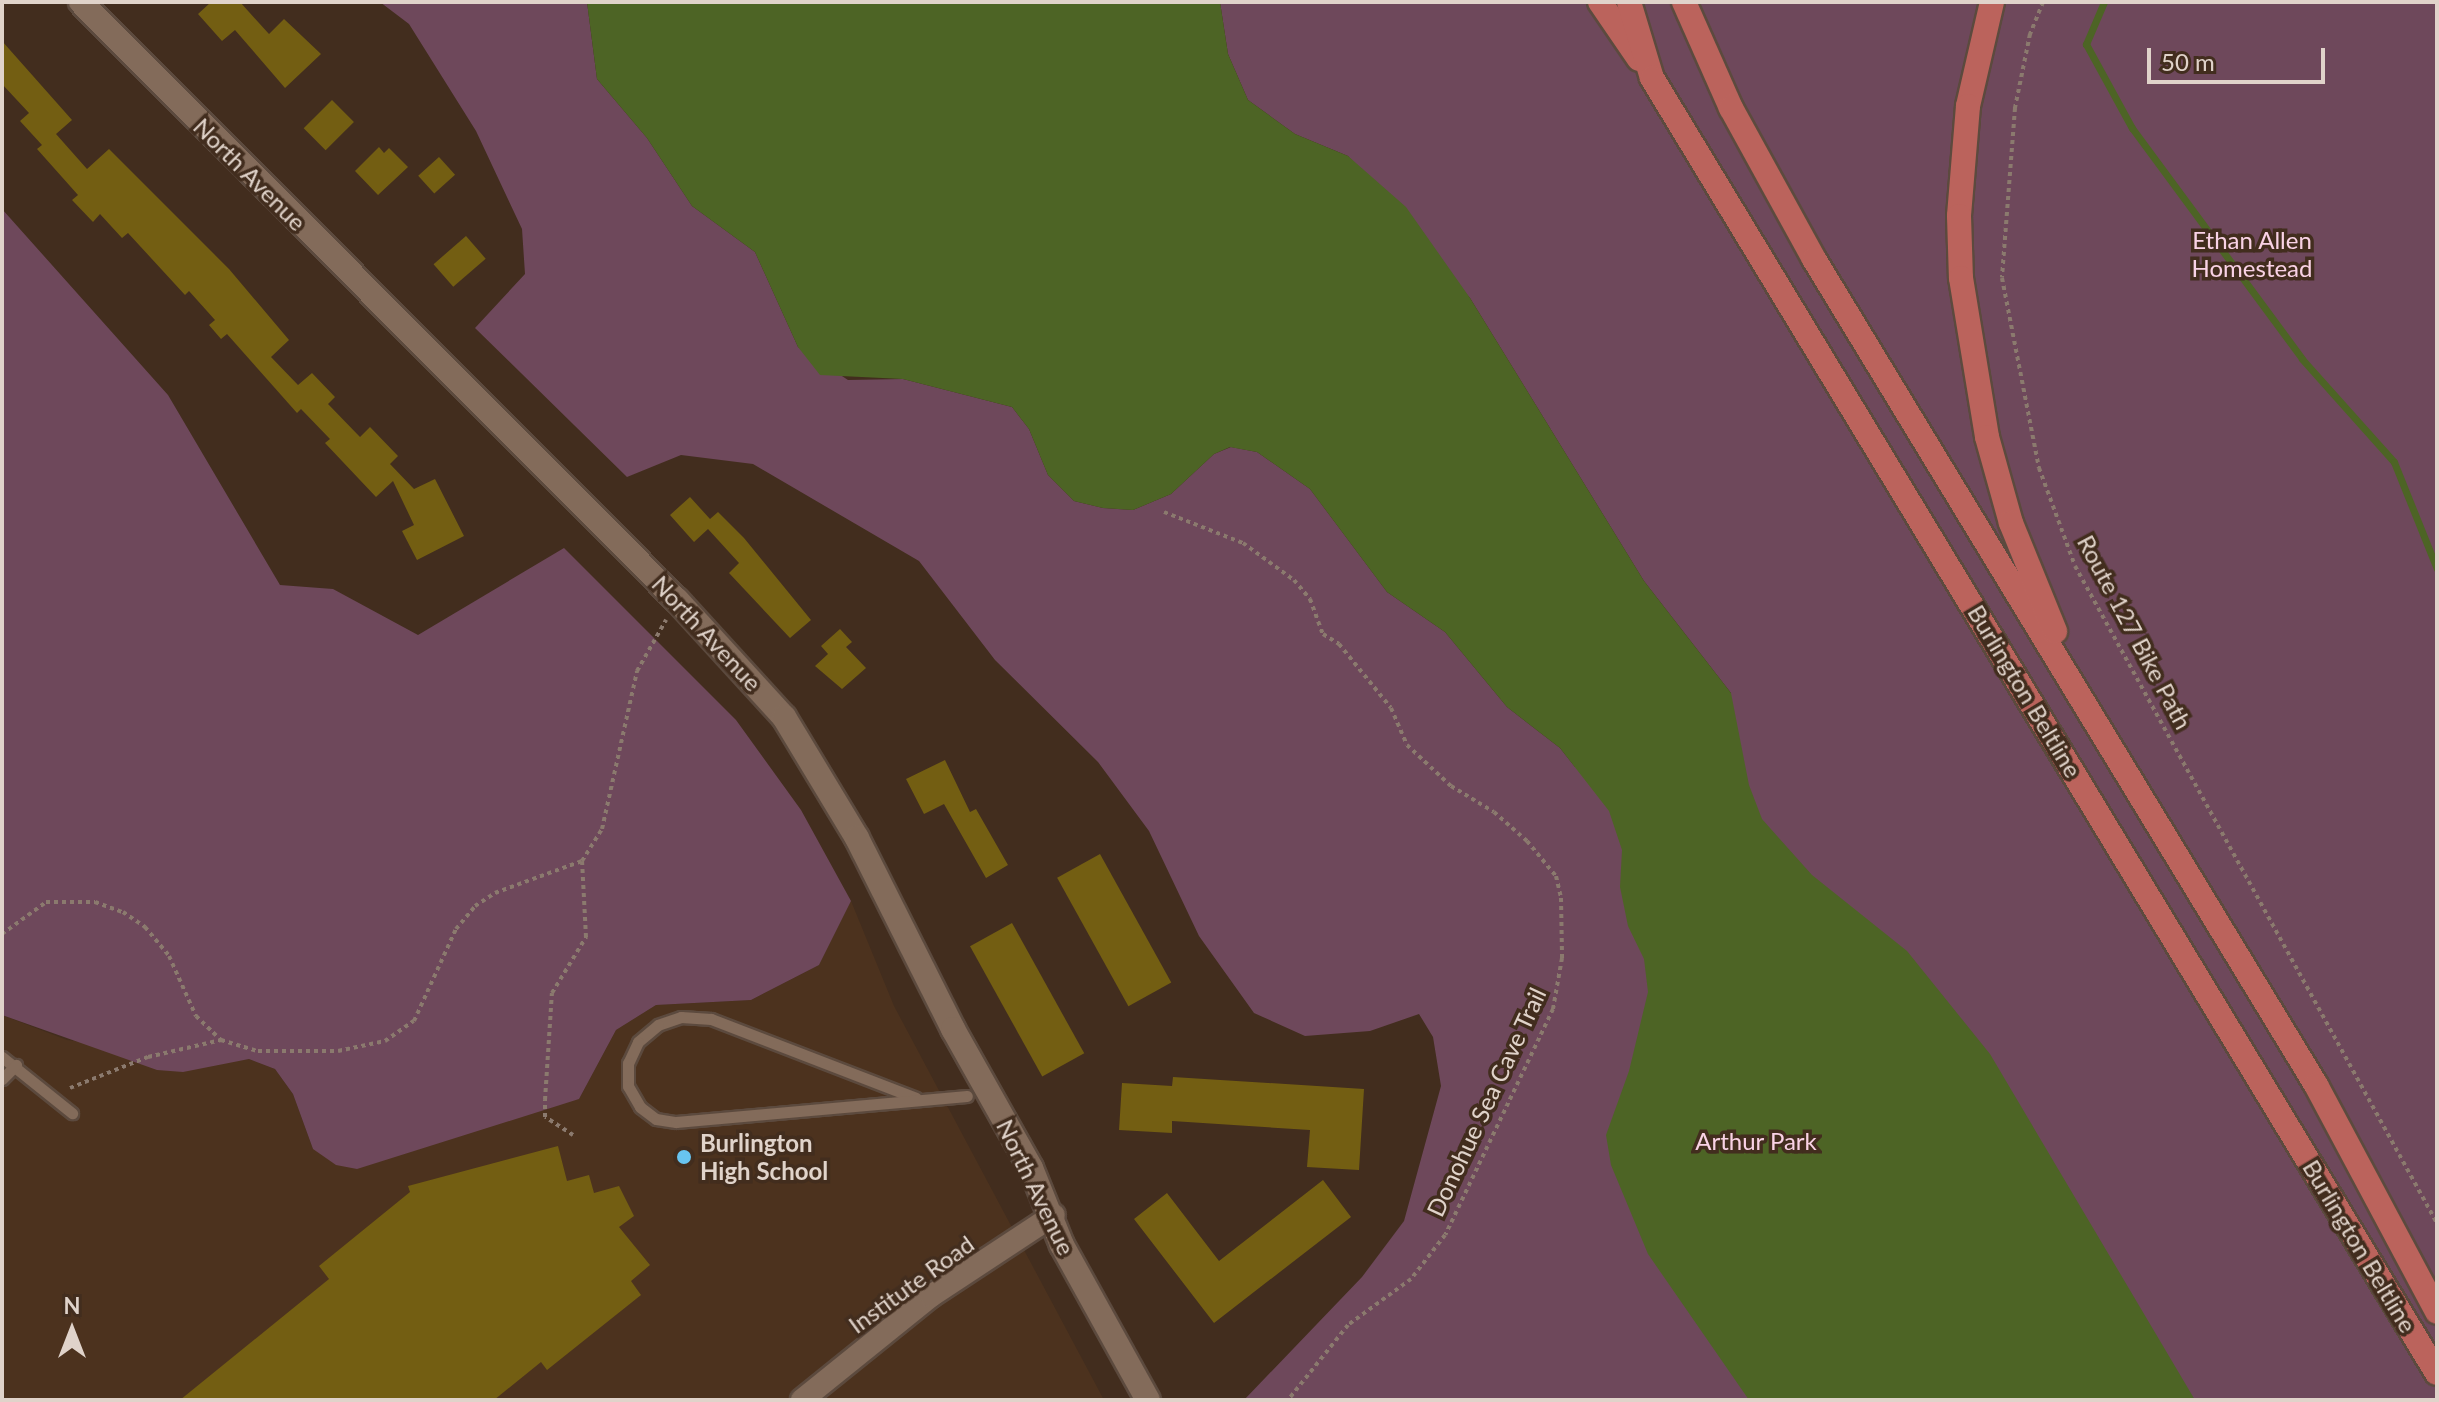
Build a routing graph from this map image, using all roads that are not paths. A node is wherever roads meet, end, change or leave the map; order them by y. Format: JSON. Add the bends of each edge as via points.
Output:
{"nodes":[{"id":1,"x":81,"y":2,"type":"edge"},
{"id":2,"x":1600,"y":2,"type":"edge"},
{"id":3,"x":1629,"y":2,"type":"edge"},
{"id":4,"x":1684,"y":2,"type":"edge"},
{"id":5,"x":1992,"y":2,"type":"edge"},
{"id":6,"x":1652,"y":78,"type":"junction"},
{"id":7,"x":2125,"y":773,"type":"junction"},
{"id":8,"x":2,"y":1057,"type":"edge"},
{"id":9,"x":16,"y":1065,"type":"junction"},
{"id":10,"x":2,"y":1079,"type":"edge"},
{"id":11,"x":967,"y":1096,"type":"dead end"},
{"id":12,"x":916,"y":1098,"type":"junction"},
{"id":13,"x":72,"y":1113,"type":"dead end"},
{"id":14,"x":1054,"y":1215,"type":"junction"},
{"id":15,"x":2437,"y":1312,"type":"edge"},
{"id":16,"x":2437,"y":1373,"type":"edge"},
{"id":17,"x":802,"y":1400,"type":"edge"},
{"id":18,"x":1148,"y":1400,"type":"edge"}],
"edges":[{"from":1,"to":14,"type":"main road","name":"North Avenue","via":[[677,600],[784,717],[818,765]]},
{"from":2,"to":6,"type":"main road"},
{"from":3,"to":6,"type":"main road","name":"Burlington Beltline"},
{"from":4,"to":7,"type":"main road","name":"Burlington Beltline","via":[[1738,121],[1814,259]]},
{"from":5,"to":7,"type":"main road","via":[[1968,106],[1959,216],[1970,349],[1987,437],[2037,593]]},
{"from":6,"to":16,"type":"main road","name":"Burlington Beltline"},
{"from":7,"to":15,"type":"main road","name":"Burlington Beltline","via":[[2316,1085]]},
{"from":8,"to":9,"type":"lane"},
{"from":9,"to":10,"type":"lane"},
{"from":9,"to":13,"type":"lane"},
{"from":11,"to":12,"type":"lane"},
{"from":12,"to":12,"type":"lane","via":[[656,1119],[640,1107],[628,1086],[628,1063],[638,1042],[658,1025],[681,1017],[711,1019]]},
{"from":14,"to":17,"type":"street","name":"Institute Road","via":[[931,1296]]},
{"from":14,"to":18,"type":"main road","name":"North Avenue","via":[[1062,1245]]}]}
